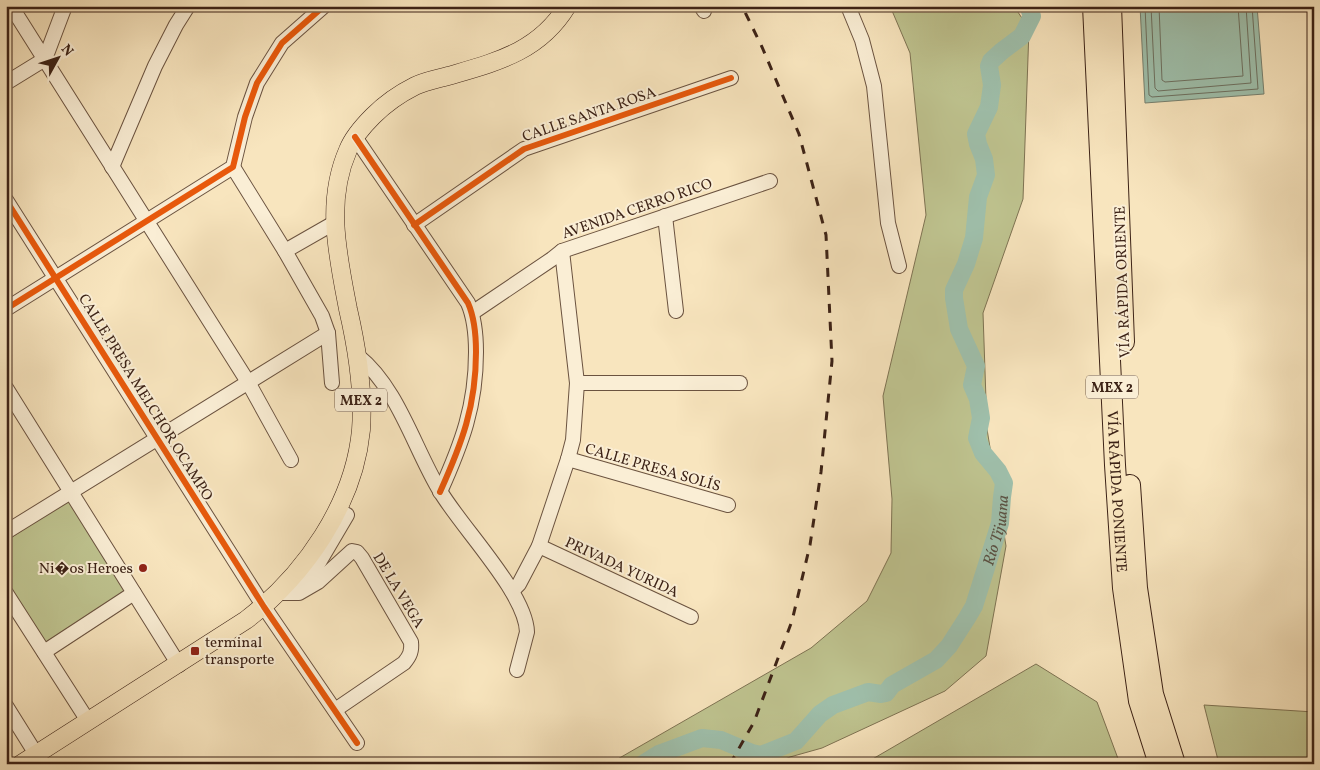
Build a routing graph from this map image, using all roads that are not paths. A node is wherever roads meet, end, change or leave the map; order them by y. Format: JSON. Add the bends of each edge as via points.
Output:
{"nodes":[{"id":1,"x":11,"y":6,"type":"edge"},
{"id":2,"x":66,"y":6,"type":"edge"},
{"id":3,"x":188,"y":6,"type":"edge"},
{"id":4,"x":324,"y":6,"type":"edge"},
{"id":5,"x":566,"y":6,"type":"edge"},
{"id":6,"x":848,"y":6,"type":"edge"},
{"id":7,"x":1093,"y":6,"type":"edge"},
{"id":8,"x":1111,"y":6,"type":"edge"},
{"id":9,"x":45,"y":59,"type":"junction"},
{"id":10,"x":731,"y":78,"type":"dead end"},
{"id":11,"x":6,"y":83,"type":"edge"},
{"id":12,"x":355,"y":137,"type":"junction"},
{"id":13,"x":112,"y":167,"type":"junction"},
{"id":14,"x":234,"y":167,"type":"junction"},
{"id":15,"x":770,"y":181,"type":"dead end"},
{"id":16,"x":6,"y":200,"type":"edge"},
{"id":17,"x":665,"y":216,"type":"junction"},
{"id":18,"x":146,"y":221,"type":"junction"},
{"id":19,"x":334,"y":223,"type":"junction"},
{"id":20,"x":414,"y":224,"type":"junction"},
{"id":21,"x":562,"y":250,"type":"junction"},
{"id":22,"x":285,"y":251,"type":"junction"},
{"id":23,"x":899,"y":266,"type":"dead end"},
{"id":24,"x":56,"y":278,"type":"junction"},
{"id":25,"x":6,"y":310,"type":"edge"},
{"id":26,"x":676,"y":311,"type":"dead end"},
{"id":27,"x":472,"y":313,"type":"junction"},
{"id":28,"x":328,"y":333,"type":"junction"},
{"id":29,"x":358,"y":356,"type":"junction"},
{"id":30,"x":248,"y":382,"type":"junction"},
{"id":31,"x":740,"y":382,"type":"dead end"},
{"id":32,"x":332,"y":383,"type":"dead end"},
{"id":33,"x":577,"y":383,"type":"junction"},
{"id":34,"x":6,"y":388,"type":"edge"},
{"id":35,"x":157,"y":438,"type":"junction"},
{"id":36,"x":291,"y":460,"type":"dead end"},
{"id":37,"x":568,"y":460,"type":"junction"},
{"id":38,"x":71,"y":492,"type":"junction"},
{"id":39,"x":440,"y":492,"type":"junction"},
{"id":40,"x":728,"y":505,"type":"dead end"},
{"id":41,"x":6,"y":532,"type":"edge"},
{"id":42,"x":538,"y":546,"type":"junction"},
{"id":43,"x":512,"y":591,"type":"junction"},
{"id":44,"x":6,"y":592,"type":"edge"},
{"id":45,"x":287,"y":593,"type":"junction"},
{"id":46,"x":134,"y":594,"type":"junction"},
{"id":47,"x":264,"y":606,"type":"junction"},
{"id":48,"x":691,"y":617,"type":"dead end"},
{"id":49,"x":44,"y":652,"type":"junction"},
{"id":50,"x":178,"y":665,"type":"junction"},
{"id":51,"x":517,"y":670,"type":"dead end"},
{"id":52,"x":6,"y":706,"type":"edge"},
{"id":53,"x":335,"y":710,"type":"junction"},
{"id":54,"x":88,"y":721,"type":"junction"},
{"id":55,"x":357,"y":743,"type":"dead end"},
{"id":56,"x":36,"y":754,"type":"junction"},
{"id":57,"x":21,"y":764,"type":"edge"},
{"id":58,"x":1160,"y":764,"type":"edge"},
{"id":59,"x":1175,"y":764,"type":"edge"}],
"edges":[{"from":1,"to":9,"type":"street"},
{"from":2,"to":9,"type":"street"},
{"from":3,"to":13,"type":"street","via":[[155,66]]},
{"from":4,"to":14,"type":"street","via":[[282,43],[256,83]]},
{"from":5,"to":12,"type":"main road","number":"MEX 2","via":[[558,21],[527,47],[501,60],[404,92],[381,109]]},
{"from":6,"to":23,"type":"street","via":[[862,40],[874,86],[888,223]]},
{"from":7,"to":58,"type":"highway","name":"VÍA RÁPIDA PONIENTE","number":"MEX 2","via":[[1123,588],[1139,701]]},
{"from":8,"to":59,"type":"highway","name":"VÍA RÁPIDA ORIENTE","number":"MEX 2","via":[[1128,463],[1137,588],[1153,694]]},
{"from":9,"to":11,"type":"street"},
{"from":9,"to":13,"type":"street"},
{"from":10,"to":20,"type":"street","name":"CALLE SANTA ROSA","via":[[524,149]]},
{"from":12,"to":19,"type":"main road","number":"MEX 2","via":[[339,178]]},
{"from":12,"to":20,"type":"street"},
{"from":13,"to":18,"type":"street"},
{"from":14,"to":18,"type":"street"},
{"from":14,"to":22,"type":"street"},
{"from":15,"to":17,"type":"street","name":"AVENIDA CERRO RICO"},
{"from":16,"to":24,"type":"street","name":"CALLE PRESA MELCHOR OCAMPO"},
{"from":17,"to":21,"type":"street","name":"AVENIDA CERRO RICO"},
{"from":17,"to":26,"type":"street"},
{"from":18,"to":24,"type":"street"},
{"from":18,"to":30,"type":"street"},
{"from":19,"to":22,"type":"street"},
{"from":19,"to":29,"type":"main road","number":"MEX 2"},
{"from":20,"to":27,"type":"street"},
{"from":21,"to":27,"type":"street","name":"AVENIDA CERRO RICO"},
{"from":21,"to":33,"type":"street"},
{"from":22,"to":28,"type":"street","via":[[322,316]]},
{"from":24,"to":25,"type":"street"},
{"from":24,"to":35,"type":"street","name":"CALLE PRESA MELCHOR OCAMPO"},
{"from":27,"to":39,"type":"street","via":[[476,342],[472,403],[459,451]]},
{"from":28,"to":30,"type":"street"},
{"from":28,"to":32,"type":"street"},
{"from":29,"to":39,"type":"street","via":[[370,365],[386,386]]},
{"from":29,"to":45,"type":"main road","number":"MEX 2","via":[[362,406],[358,450],[348,484],[337,510]]},
{"from":30,"to":35,"type":"street"},
{"from":30,"to":36,"type":"street"},
{"from":31,"to":33,"type":"street"},
{"from":33,"to":37,"type":"street","via":[[575,427]]},
{"from":34,"to":38,"type":"street"},
{"from":35,"to":38,"type":"street"},
{"from":35,"to":47,"type":"street","name":"CALLE PRESA MELCHOR OCAMPO"},
{"from":37,"to":40,"type":"street","name":"CALLE PRESA SOLÍS"},
{"from":37,"to":42,"type":"street"},
{"from":38,"to":41,"type":"street"},
{"from":38,"to":46,"type":"street"},
{"from":39,"to":43,"type":"street"},
{"from":42,"to":43,"type":"street","via":[[520,584]]},
{"from":42,"to":48,"type":"street","name":"PRIVADA YURIDA"},
{"from":43,"to":51,"type":"street","via":[[527,626]]},
{"from":44,"to":49,"type":"street"},
{"from":45,"to":47,"type":"main road","number":"MEX 2"},
{"from":45,"to":53,"type":"street","name":"DE LA VEGA","via":[[299,593],[318,582],[352,551],[357,552],[411,642],[410,656],[404,663]]},
{"from":46,"to":49,"type":"street"},
{"from":46,"to":50,"type":"street"},
{"from":47,"to":50,"type":"main road","number":"MEX 2"},
{"from":47,"to":53,"type":"street","name":"CALLE PRESA MELCHOR OCAMPO"},
{"from":49,"to":54,"type":"street"},
{"from":50,"to":54,"type":"main road","number":"MEX 2"},
{"from":52,"to":56,"type":"street"},
{"from":53,"to":55,"type":"street","name":"CALLE PRESA MELCHOR OCAMPO"},
{"from":54,"to":56,"type":"main road","number":"MEX 2"},
{"from":56,"to":57,"type":"main road","number":"MEX 2"}]}
